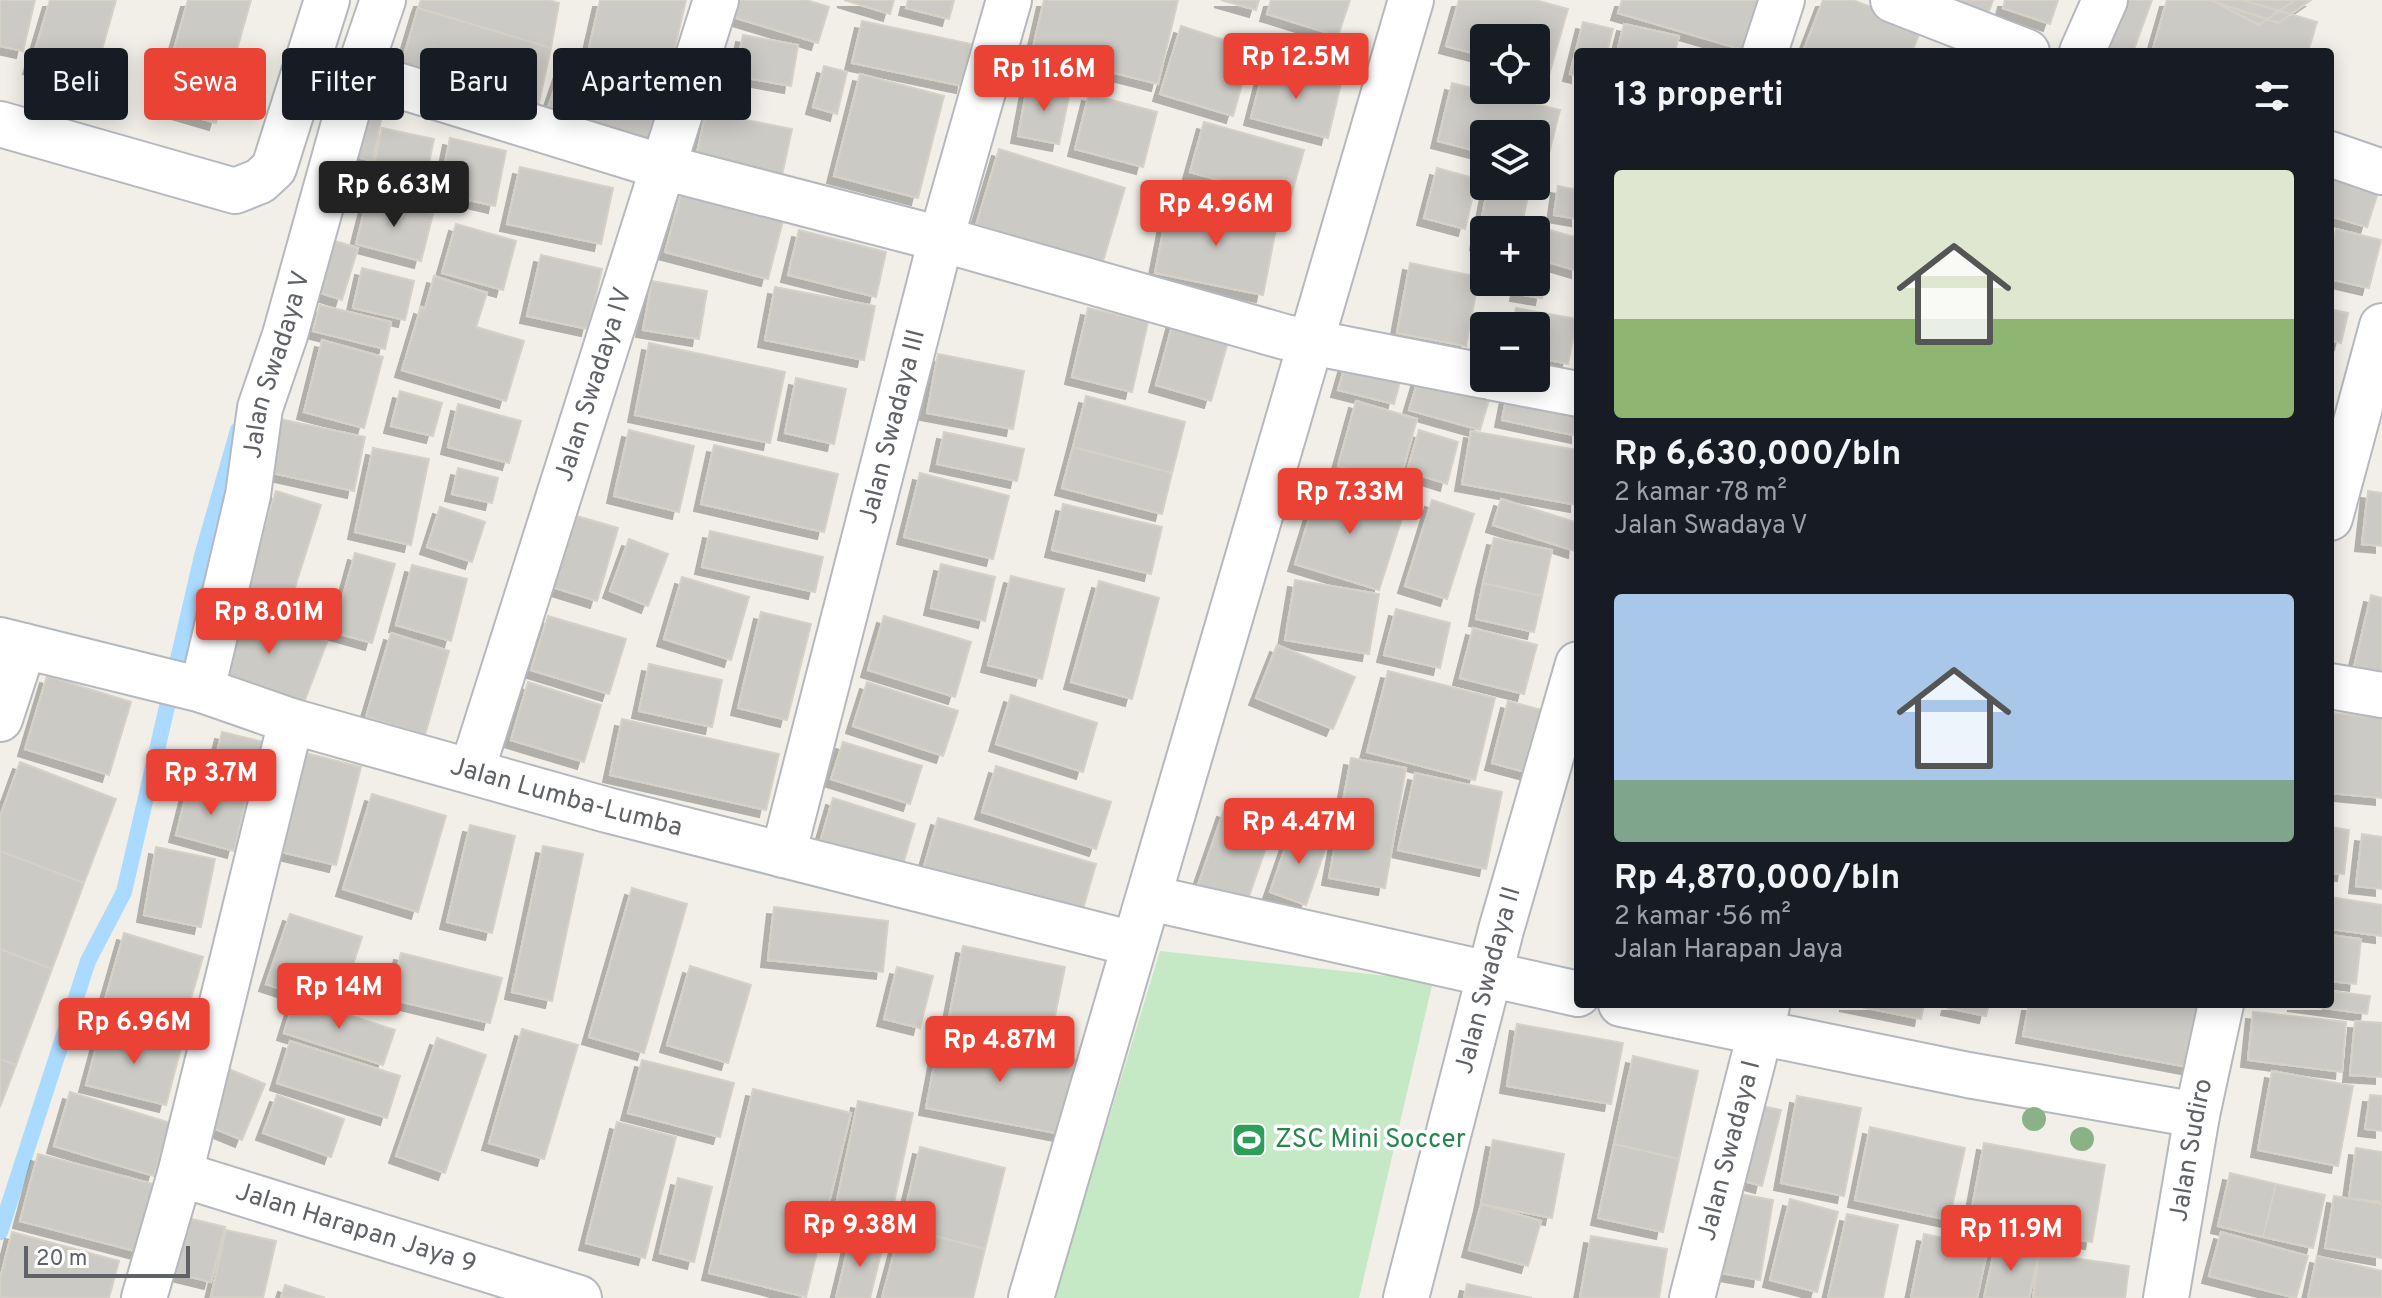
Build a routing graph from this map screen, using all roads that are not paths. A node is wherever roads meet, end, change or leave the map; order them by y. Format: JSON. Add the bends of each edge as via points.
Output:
{"nodes":[{"id":1,"x":327,"y":0,"type":"edge"},
{"id":2,"x":383,"y":0,"type":"edge"},
{"id":3,"x":716,"y":0,"type":"edge"},
{"id":4,"x":1009,"y":0,"type":"edge"},
{"id":5,"x":1411,"y":0,"type":"edge"},
{"id":6,"x":1782,"y":0,"type":"edge"},
{"id":7,"x":1893,"y":0,"type":"edge"},
{"id":8,"x":2105,"y":0,"type":"edge"},
{"id":9,"x":367,"y":48,"type":"edge"},
{"id":10,"x":1766,"y":48,"type":"edge"},
{"id":11,"x":2017,"y":48,"type":"edge"},
{"id":12,"x":2084,"y":48,"type":"edge"},
{"id":13,"x":404,"y":87,"type":"edge"},
{"id":14,"x":345,"y":120,"type":"edge"},
{"id":15,"x":0,"y":124,"type":"edge"},
{"id":16,"x":2334,"y":155,"type":"edge"},
{"id":17,"x":663,"y":167,"type":"junction"},
{"id":18,"x":2382,"y":172,"type":"edge"},
{"id":19,"x":941,"y":239,"type":"junction"},
{"id":20,"x":2382,"y":326,"type":"edge"},
{"id":21,"x":1312,"y":344,"type":"junction"},
{"id":22,"x":1470,"y":373,"type":"edge"},
{"id":23,"x":1550,"y":389,"type":"edge"},
{"id":24,"x":1574,"y":393,"type":"edge"},
{"id":25,"x":2334,"y":503,"type":"edge"},
{"id":26,"x":12,"y":643,"type":"edge"},
{"id":27,"x":1574,"y":678,"type":"edge"},
{"id":28,"x":188,"y":686,"type":"junction"},
{"id":29,"x":2334,"y":687,"type":"edge"},
{"id":30,"x":2382,"y":695,"type":"edge"},
{"id":31,"x":0,"y":719,"type":"edge"},
{"id":32,"x":291,"y":721,"type":"junction"},
{"id":33,"x":472,"y":770,"type":"junction"},
{"id":34,"x":783,"y":855,"type":"junction"},
{"id":35,"x":1150,"y":898,"type":"junction"},
{"id":36,"x":1134,"y":944,"type":"junction"},
{"id":37,"x":1489,"y":974,"type":"junction"},
{"id":38,"x":1574,"y":993,"type":"edge"},
{"id":39,"x":1659,"y":1008,"type":"edge"},
{"id":40,"x":2220,"y":1008,"type":"edge"},
{"id":41,"x":1764,"y":1019,"type":"edge"},
{"id":42,"x":2197,"y":1115,"type":"junction"},
{"id":43,"x":180,"y":1174,"type":"junction"},
{"id":44,"x":144,"y":1298,"type":"edge"},
{"id":45,"x":579,"y":1298,"type":"edge"},
{"id":46,"x":1031,"y":1298,"type":"edge"},
{"id":47,"x":1406,"y":1298,"type":"edge"},
{"id":48,"x":1692,"y":1298,"type":"edge"},
{"id":49,"x":2166,"y":1298,"type":"edge"}],
"edges":[{"from":1,"to":15,"type":"street","via":[[274,168],[260,181],[235,191]]},
{"from":2,"to":9,"type":"street","name":"Jalan Swadaya V"},
{"from":3,"to":17,"type":"street","name":"Jalan Swadaya IV"},
{"from":4,"to":19,"type":"street","name":"Jalan Swadaya III"},
{"from":5,"to":21,"type":"street"},
{"from":6,"to":10,"type":"street"},
{"from":7,"to":11,"type":"street"},
{"from":8,"to":12,"type":"street"},
{"from":13,"to":17,"type":"street"},
{"from":14,"to":28,"type":"street","name":"Jalan Swadaya V","via":[[260,408],[248,495]]},
{"from":16,"to":18,"type":"street"},
{"from":17,"to":19,"type":"street"},
{"from":17,"to":33,"type":"street","name":"Jalan Swadaya IV"},
{"from":19,"to":21,"type":"street"},
{"from":19,"to":34,"type":"street","name":"Jalan Swadaya III"},
{"from":20,"to":25,"type":"street"},
{"from":21,"to":22,"type":"street"},
{"from":21,"to":35,"type":"street"},
{"from":23,"to":24,"type":"street"},
{"from":26,"to":28,"type":"street","name":"Jalan Lumba-Lumba"},
{"from":26,"to":31,"type":"street"},
{"from":27,"to":37,"type":"street","name":"Jalan Swadaya II"},
{"from":28,"to":32,"type":"street","name":"Jalan Lumba-Lumba"},
{"from":29,"to":30,"type":"street"},
{"from":32,"to":33,"type":"street","name":"Jalan Lumba-Lumba"},
{"from":32,"to":43,"type":"street"},
{"from":33,"to":34,"type":"street","name":"Jalan Lumba-Lumba"},
{"from":34,"to":36,"type":"street","name":"Jalan Lumba-Lumba"},
{"from":35,"to":36,"type":"street"},
{"from":35,"to":37,"type":"street"},
{"from":36,"to":46,"type":"street"},
{"from":37,"to":38,"type":"street"},
{"from":37,"to":47,"type":"street","name":"Jalan Swadaya II"},
{"from":39,"to":41,"type":"street"},
{"from":40,"to":42,"type":"street","name":"Jalan Sudiro"},
{"from":41,"to":42,"type":"street"},
{"from":41,"to":48,"type":"street","name":"Jalan Swadaya I"},
{"from":42,"to":49,"type":"street","name":"Jalan Sudiro"},
{"from":43,"to":44,"type":"street"},
{"from":43,"to":45,"type":"street","name":"Jalan Harapan Jaya 9"}]}
